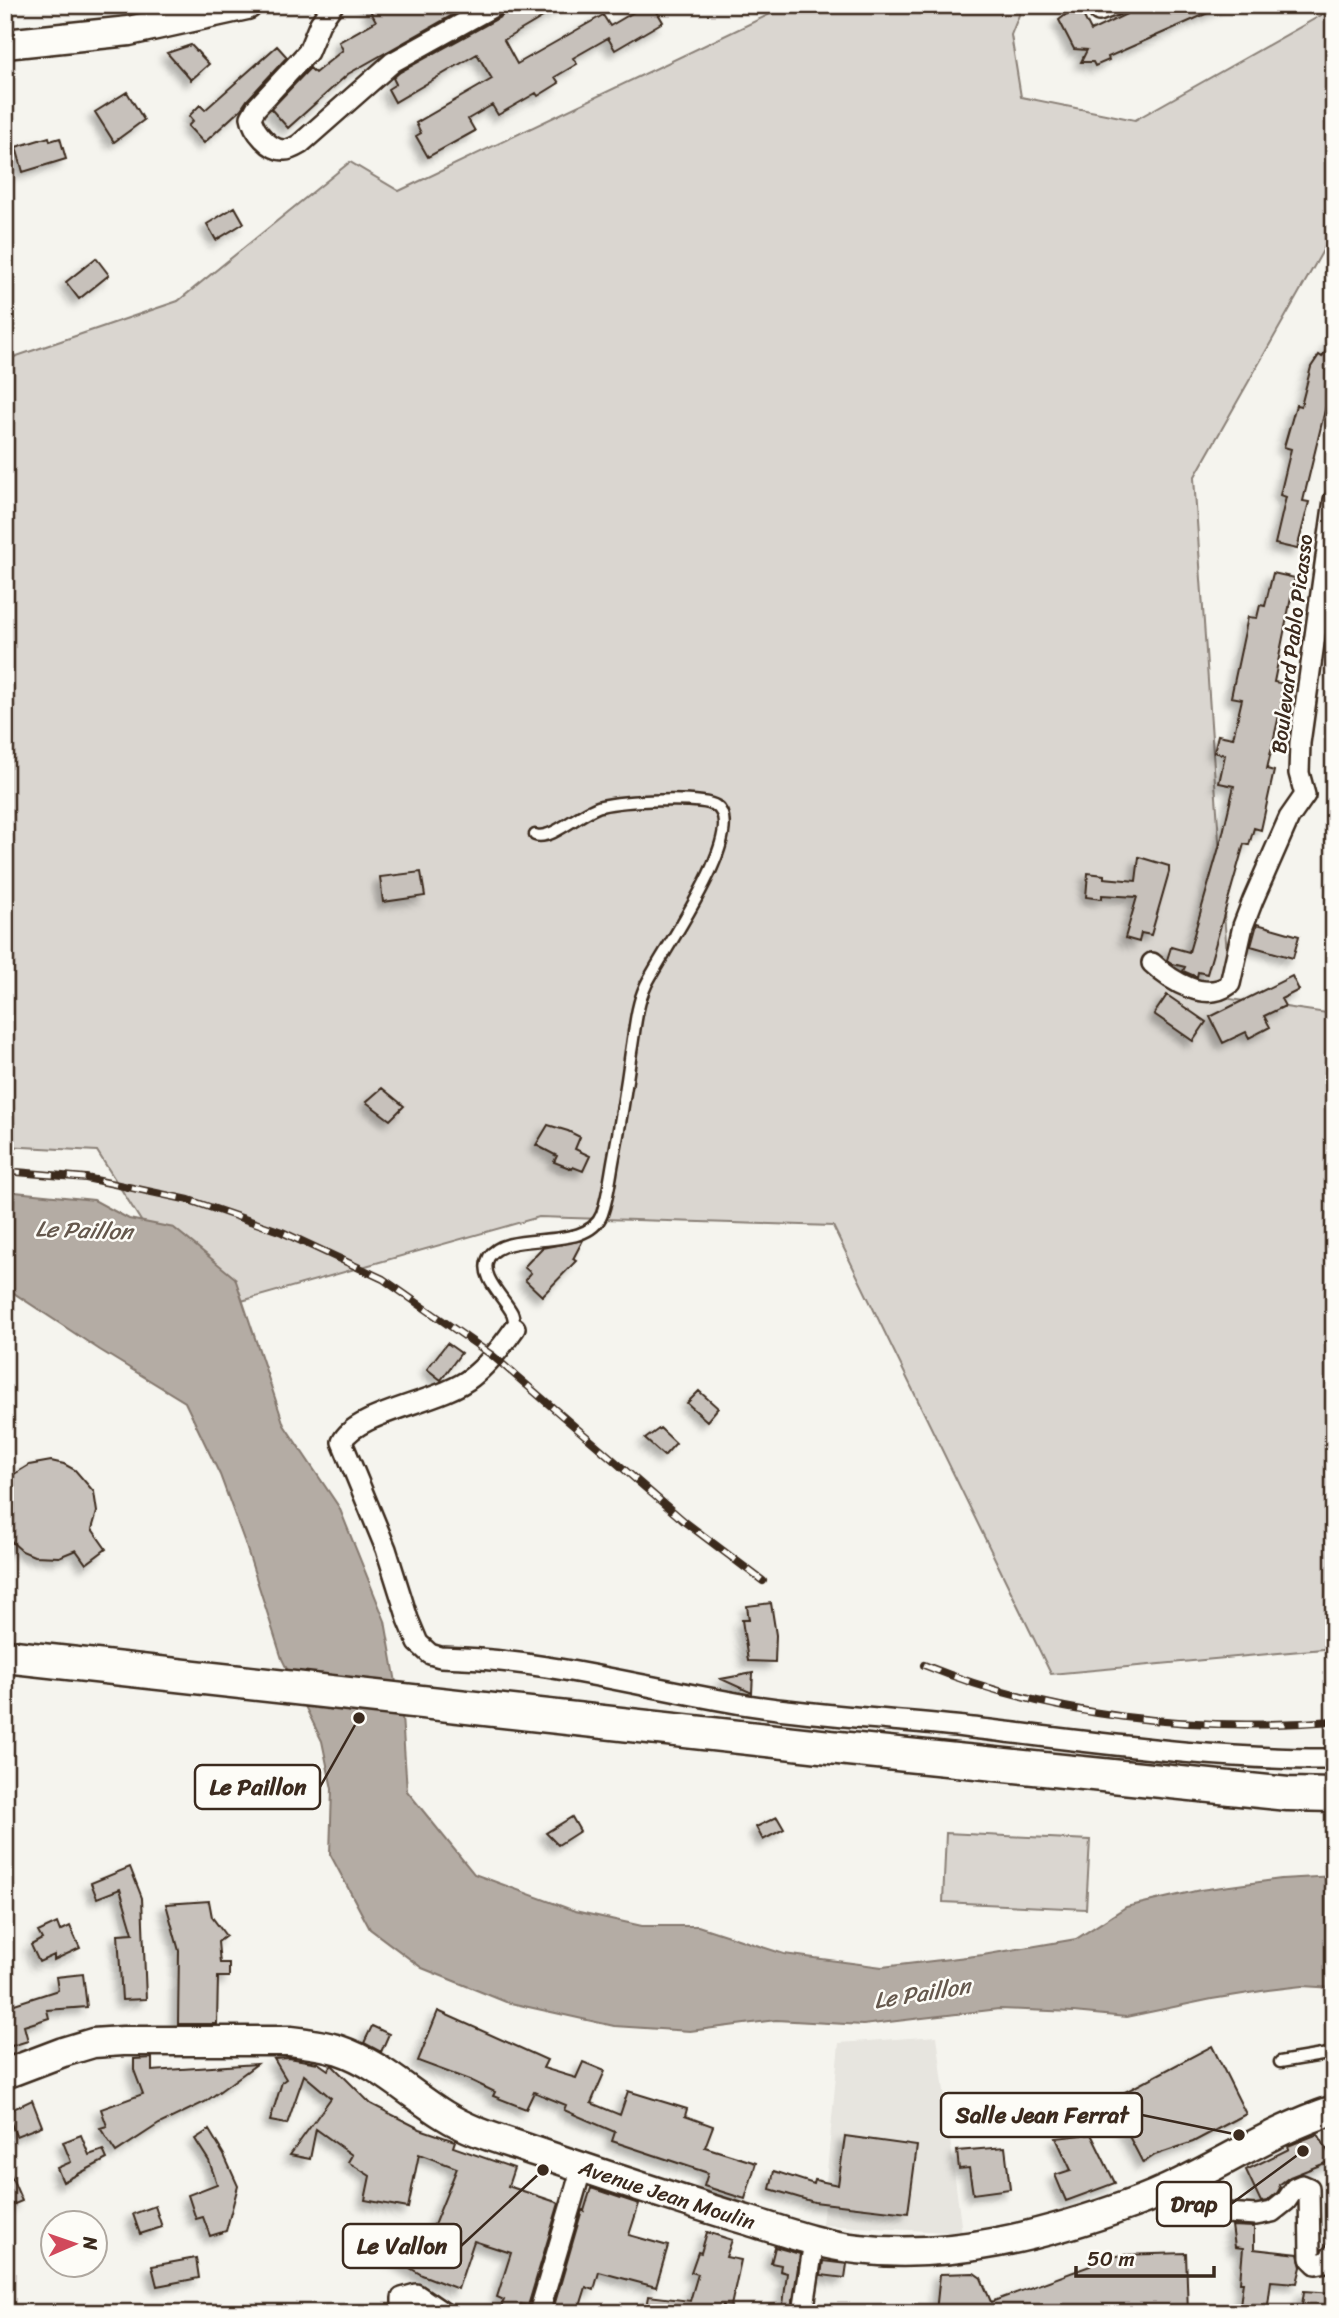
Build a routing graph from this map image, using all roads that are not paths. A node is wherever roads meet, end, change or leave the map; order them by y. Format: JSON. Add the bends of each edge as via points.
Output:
{"nodes":[{"id":1,"x":247,"y":5,"type":"edge"},
{"id":2,"x":333,"y":5,"type":"edge"},
{"id":3,"x":496,"y":5,"type":"edge"},
{"id":4,"x":5,"y":44,"type":"edge"},
{"id":5,"x":1334,"y":500,"type":"edge"},
{"id":6,"x":535,"y":835,"type":"dead end"},
{"id":7,"x":1152,"y":962,"type":"dead end"},
{"id":8,"x":515,"y":1328,"type":"joint"},
{"id":9,"x":5,"y":1647,"type":"edge"},
{"id":10,"x":5,"y":1656,"type":"edge"},
{"id":11,"x":268,"y":1679,"type":"junction"},
{"id":12,"x":465,"y":1701,"type":"junction"},
{"id":13,"x":1334,"y":1759,"type":"edge"},
{"id":14,"x":1334,"y":1782,"type":"edge"},
{"id":15,"x":1334,"y":1795,"type":"edge"},
{"id":16,"x":1334,"y":2053,"type":"edge"},
{"id":17,"x":1280,"y":2062,"type":"dead end"},
{"id":18,"x":5,"y":2074,"type":"edge"},
{"id":19,"x":1334,"y":2110,"type":"edge"},
{"id":20,"x":582,"y":2167,"type":"junction"},
{"id":21,"x":1195,"y":2175,"type":"junction"},
{"id":22,"x":814,"y":2241,"type":"junction"},
{"id":23,"x":1334,"y":2253,"type":"edge"},
{"id":24,"x":402,"y":2313,"type":"edge"},
{"id":25,"x":444,"y":2313,"type":"edge"},
{"id":26,"x":539,"y":2313,"type":"edge"},
{"id":27,"x":803,"y":2313,"type":"edge"}],
"edges":[{"from":1,"to":4,"type":"street","via":[[129,31]]},
{"from":2,"to":3,"type":"street","via":[[308,52],[251,117],[253,127],[275,149],[283,151],[300,144],[393,62]]},
{"from":5,"to":7,"type":"street","name":"Boulevard Pablo Picasso","via":[[1300,743],[1299,774],[1305,795],[1289,818],[1253,900],[1230,984],[1211,992],[1200,990],[1178,983]]},
{"from":6,"to":8,"type":"lane","via":[[547,835],[601,806],[625,803],[710,803],[724,819],[721,849],[637,1008],[602,1214],[590,1230],[499,1248],[490,1256],[486,1266],[489,1278],[513,1315]]},
{"from":8,"to":13,"type":"street","via":[[471,1378],[441,1395],[351,1429],[342,1442],[386,1549],[408,1619],[418,1643],[430,1654],[545,1666],[750,1705],[1135,1748],[1252,1758]]},
{"from":9,"to":11,"type":"main road"},
{"from":10,"to":11,"type":"main road"},
{"from":11,"to":12,"type":"main road"},
{"from":12,"to":14,"type":"main road"},
{"from":12,"to":15,"type":"main road","via":[[1040,1768]]},
{"from":16,"to":17,"type":"lane"},
{"from":18,"to":20,"type":"street","name":"Avenue Jean Moulin","via":[[93,2043],[315,2044],[365,2063],[445,2116],[482,2134]]},
{"from":19,"to":21,"type":"street","name":"Avenue Jean Moulin","via":[[1294,2124]]},
{"from":20,"to":22,"type":"street","name":"Avenue Jean Moulin"},
{"from":20,"to":26,"type":"street"},
{"from":21,"to":22,"type":"street","name":"Avenue Jean Moulin","via":[[1082,2221],[984,2244],[901,2251]]},
{"from":21,"to":23,"type":"street","via":[[1211,2202],[1226,2213],[1256,2216],[1272,2212],[1295,2188],[1309,2188],[1310,2258],[1316,2264],[1326,2262]]},
{"from":22,"to":27,"type":"street"},
{"from":24,"to":25,"type":"street","via":[[402,2298],[416,2294]]}]}
